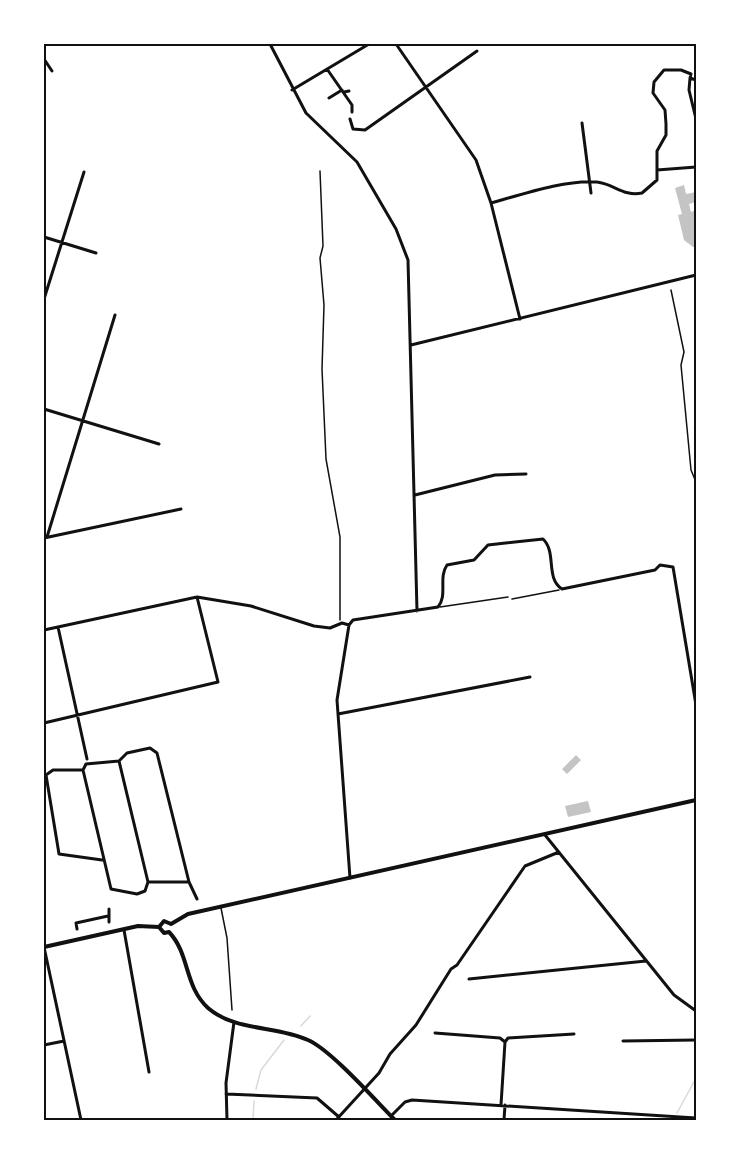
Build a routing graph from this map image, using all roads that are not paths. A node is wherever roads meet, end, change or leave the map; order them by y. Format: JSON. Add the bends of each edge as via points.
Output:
{"nodes":[{"id":1,"x":270,"y":44,"type":"edge"},
{"id":2,"x":358,"y":44,"type":"edge"},
{"id":3,"x":369,"y":44,"type":"edge"},
{"id":4,"x":396,"y":44,"type":"edge"},
{"id":5,"x":360,"y":48,"type":"junction"},
{"id":6,"x":477,"y":51,"type":"dead end"},
{"id":7,"x":44,"y":59,"type":"edge"},
{"id":8,"x":327,"y":69,"type":"junction"},
{"id":9,"x":52,"y":71,"type":"dead end"},
{"id":10,"x":690,"y":78,"type":"junction"},
{"id":11,"x":696,"y":80,"type":"edge"},
{"id":12,"x":426,"y":86,"type":"junction"},
{"id":13,"x":292,"y":90,"type":"junction"},
{"id":14,"x":343,"y":91,"type":"junction"},
{"id":15,"x":349,"y":91,"type":"dead end"},
{"id":16,"x":329,"y":98,"type":"dead end"},
{"id":17,"x":696,"y":110,"type":"edge"},
{"id":18,"x":352,"y":112,"type":"dead end"},
{"id":19,"x":696,"y":118,"type":"edge"},
{"id":20,"x":350,"y":119,"type":"dead end"},
{"id":21,"x":582,"y":123,"type":"dead end"},
{"id":22,"x":696,"y":167,"type":"edge"},
{"id":23,"x":657,"y":171,"type":"junction"},
{"id":24,"x":84,"y":172,"type":"dead end"},
{"id":25,"x":588,"y":182,"type":"junction"},
{"id":26,"x":591,"y":193,"type":"dead end"},
{"id":27,"x":491,"y":203,"type":"junction"},
{"id":28,"x":44,"y":237,"type":"edge"},
{"id":29,"x":62,"y":242,"type":"junction"},
{"id":30,"x":96,"y":253,"type":"dead end"},
{"id":31,"x":696,"y":275,"type":"edge"},
{"id":32,"x":671,"y":290,"type":"dead end"},
{"id":33,"x":44,"y":298,"type":"edge"},
{"id":34,"x":115,"y":315,"type":"dead end"},
{"id":35,"x":519,"y":319,"type":"junction"},
{"id":36,"x":411,"y":345,"type":"junction"},
{"id":37,"x":44,"y":409,"type":"edge"},
{"id":38,"x":82,"y":420,"type":"junction"},
{"id":39,"x":159,"y":444,"type":"dead end"},
{"id":40,"x":526,"y":474,"type":"dead end"},
{"id":41,"x":696,"y":482,"type":"edge"},
{"id":42,"x":415,"y":495,"type":"junction"},
{"id":43,"x":182,"y":509,"type":"dead end"},
{"id":44,"x":45,"y":538,"type":"edge"},
{"id":45,"x":197,"y":597,"type":"junction"},
{"id":46,"x":507,"y":597,"type":"dead end"},
{"id":47,"x":438,"y":608,"type":"junction"},
{"id":48,"x":417,"y":611,"type":"junction"},
{"id":49,"x":349,"y":625,"type":"junction"},
{"id":50,"x":58,"y":627,"type":"junction"},
{"id":51,"x":44,"y":630,"type":"edge"},
{"id":52,"x":530,"y":677,"type":"dead end"},
{"id":53,"x":696,"y":705,"type":"edge"},
{"id":54,"x":338,"y":714,"type":"junction"},
{"id":55,"x":78,"y":716,"type":"junction"},
{"id":56,"x":44,"y":723,"type":"edge"},
{"id":57,"x":87,"y":759,"type":"dead end"},
{"id":58,"x":119,"y":761,"type":"junction"},
{"id":59,"x":82,"y":770,"type":"junction"},
{"id":60,"x":696,"y":800,"type":"edge"},
{"id":61,"x":545,"y":835,"type":"junction"},
{"id":62,"x":559,"y":852,"type":"junction"},
{"id":63,"x":103,"y":860,"type":"junction"},
{"id":64,"x":350,"y":878,"type":"junction"},
{"id":65,"x":148,"y":882,"type":"junction"},
{"id":66,"x":189,"y":882,"type":"junction"},
{"id":67,"x":197,"y":899,"type":"dead end"},
{"id":68,"x":221,"y":907,"type":"junction"},
{"id":69,"x":109,"y":909,"type":"dead end"},
{"id":70,"x":108,"y":916,"type":"junction"},
{"id":71,"x":109,"y":922,"type":"dead end"},
{"id":72,"x":171,"y":924,"type":"junction"},
{"id":73,"x":159,"y":927,"type":"junction"},
{"id":74,"x":77,"y":929,"type":"dead end"},
{"id":75,"x":124,"y":929,"type":"junction"},
{"id":76,"x":169,"y":932,"type":"junction"},
{"id":77,"x":44,"y":947,"type":"edge"},
{"id":78,"x":646,"y":961,"type":"junction"},
{"id":79,"x":469,"y":979,"type":"dead end"},
{"id":80,"x":232,"y":1010,"type":"dead end"},
{"id":81,"x":696,"y":1011,"type":"edge"},
{"id":82,"x":234,"y":1022,"type":"junction"},
{"id":83,"x":435,"y":1033,"type":"dead end"},
{"id":84,"x":574,"y":1034,"type":"dead end"},
{"id":85,"x":500,"y":1038,"type":"junction"},
{"id":86,"x":507,"y":1038,"type":"junction"},
{"id":87,"x":696,"y":1040,"type":"edge"},
{"id":88,"x":64,"y":1041,"type":"junction"},
{"id":89,"x":622,"y":1041,"type":"dead end"},
{"id":90,"x":505,"y":1042,"type":"junction"},
{"id":91,"x":44,"y":1045,"type":"edge"},
{"id":92,"x":150,"y":1072,"type":"dead end"},
{"id":93,"x":364,"y":1090,"type":"junction"},
{"id":94,"x":226,"y":1094,"type":"junction"},
{"id":95,"x":503,"y":1105,"type":"junction"},
{"id":96,"x":391,"y":1116,"type":"junction"},
{"id":97,"x":696,"y":1118,"type":"edge"},
{"id":98,"x":337,"y":1119,"type":"edge"},
{"id":99,"x":81,"y":1120,"type":"edge"},
{"id":100,"x":227,"y":1120,"type":"edge"},
{"id":101,"x":395,"y":1120,"type":"edge"},
{"id":102,"x":504,"y":1120,"type":"edge"}],
"edges":[{"from":1,"to":13,"type":"street"},
{"from":2,"to":5,"type":"street"},
{"from":3,"to":5,"type":"street"},
{"from":4,"to":12,"type":"street"},
{"from":5,"to":8,"type":"street"},
{"from":6,"to":12,"type":"street"},
{"from":7,"to":9,"type":"street"},
{"from":8,"to":13,"type":"street"},
{"from":8,"to":14,"type":"street"},
{"from":10,"to":11,"type":"street"},
{"from":10,"to":17,"type":"street","via":[[689,90]]},
{"from":10,"to":23,"type":"street","via":[[691,74],[681,70],[664,70],[654,82],[653,93],[665,110],[666,124],[666,135],[657,151]]},
{"from":12,"to":20,"type":"street","via":[[365,130],[352,129]]},
{"from":12,"to":27,"type":"street","via":[[476,160]]},
{"from":13,"to":36,"type":"street","via":[[312,119],[357,162],[403,242],[410,270]]},
{"from":14,"to":15,"type":"street"},
{"from":14,"to":16,"type":"street"},
{"from":14,"to":18,"type":"street"},
{"from":17,"to":19,"type":"street"},
{"from":21,"to":25,"type":"street"},
{"from":22,"to":23,"type":"street"},
{"from":23,"to":25,"type":"street","via":[[657,180],[642,193],[625,193],[599,182]]},
{"from":24,"to":29,"type":"street"},
{"from":25,"to":26,"type":"street"},
{"from":25,"to":27,"type":"street"},
{"from":27,"to":35,"type":"street"},
{"from":28,"to":29,"type":"street"},
{"from":29,"to":30,"type":"street"},
{"from":29,"to":33,"type":"street"},
{"from":31,"to":35,"type":"street"},
{"from":32,"to":41,"type":"lane","via":[[684,352],[681,365],[691,470]]},
{"from":34,"to":38,"type":"street"},
{"from":35,"to":36,"type":"street"},
{"from":36,"to":42,"type":"street"},
{"from":37,"to":38,"type":"street"},
{"from":38,"to":39,"type":"street"},
{"from":38,"to":44,"type":"street"},
{"from":40,"to":42,"type":"street","via":[[495,475]]},
{"from":42,"to":48,"type":"street"},
{"from":43,"to":44,"type":"street"},
{"from":45,"to":49,"type":"street","via":[[251,606],[314,626]]},
{"from":45,"to":50,"type":"street"},
{"from":45,"to":55,"type":"street","via":[[218,682]]},
{"from":46,"to":47,"type":"lane"},
{"from":47,"to":48,"type":"street"},
{"from":47,"to":53,"type":"street","via":[[443,599],[444,567],[474,560],[488,545],[543,539],[549,549],[554,581],[562,589],[672,566]]},
{"from":48,"to":49,"type":"street","via":[[353,620]]},
{"from":49,"to":54,"type":"street","via":[[338,680]]},
{"from":50,"to":51,"type":"street"},
{"from":50,"to":55,"type":"street"},
{"from":52,"to":54,"type":"street"},
{"from":54,"to":64,"type":"street"},
{"from":55,"to":56,"type":"street"},
{"from":55,"to":57,"type":"street"},
{"from":58,"to":59,"type":"street","via":[[88,764]]},
{"from":58,"to":65,"type":"street"},
{"from":58,"to":66,"type":"street","via":[[127,753],[150,748],[160,756]]},
{"from":59,"to":63,"type":"street"},
{"from":59,"to":63,"type":"street","via":[[52,770],[46,774],[59,854]]},
{"from":60,"to":61,"type":"street"},
{"from":61,"to":62,"type":"street"},
{"from":61,"to":64,"type":"street"},
{"from":62,"to":78,"type":"street"},
{"from":62,"to":93,"type":"street","via":[[525,866],[416,1025]]},
{"from":63,"to":65,"type":"street","via":[[111,889],[137,894],[145,891]]},
{"from":64,"to":68,"type":"street"},
{"from":65,"to":66,"type":"street"},
{"from":66,"to":67,"type":"street"},
{"from":68,"to":72,"type":"street","via":[[188,914]]},
{"from":68,"to":80,"type":"lane"},
{"from":69,"to":70,"type":"street"},
{"from":70,"to":71,"type":"street"},
{"from":70,"to":74,"type":"street","via":[[76,923]]},
{"from":72,"to":73,"type":"street","via":[[164,921]]},
{"from":72,"to":76,"type":"street"},
{"from":73,"to":75,"type":"street"},
{"from":73,"to":76,"type":"street","via":[[164,933]]},
{"from":75,"to":77,"type":"street"},
{"from":75,"to":92,"type":"street"},
{"from":76,"to":82,"type":"street","via":[[182,949],[190,983],[198,996],[214,1012]]},
{"from":77,"to":88,"type":"street"},
{"from":78,"to":79,"type":"street"},
{"from":78,"to":81,"type":"street","via":[[674,995]]},
{"from":82,"to":93,"type":"street","via":[[312,1042]]},
{"from":82,"to":94,"type":"street"},
{"from":83,"to":85,"type":"street"},
{"from":84,"to":86,"type":"street"},
{"from":85,"to":86,"type":"street"},
{"from":85,"to":90,"type":"street"},
{"from":86,"to":90,"type":"street"},
{"from":87,"to":89,"type":"street"},
{"from":88,"to":91,"type":"street"},
{"from":88,"to":99,"type":"street"},
{"from":90,"to":95,"type":"street"},
{"from":93,"to":96,"type":"street"},
{"from":93,"to":98,"type":"street"},
{"from":94,"to":98,"type":"street","via":[[309,1097],[322,1102]]},
{"from":94,"to":100,"type":"street"},
{"from":95,"to":96,"type":"street","via":[[410,1101]]},
{"from":95,"to":97,"type":"street"},
{"from":95,"to":102,"type":"street"},
{"from":96,"to":101,"type":"street"}]}
